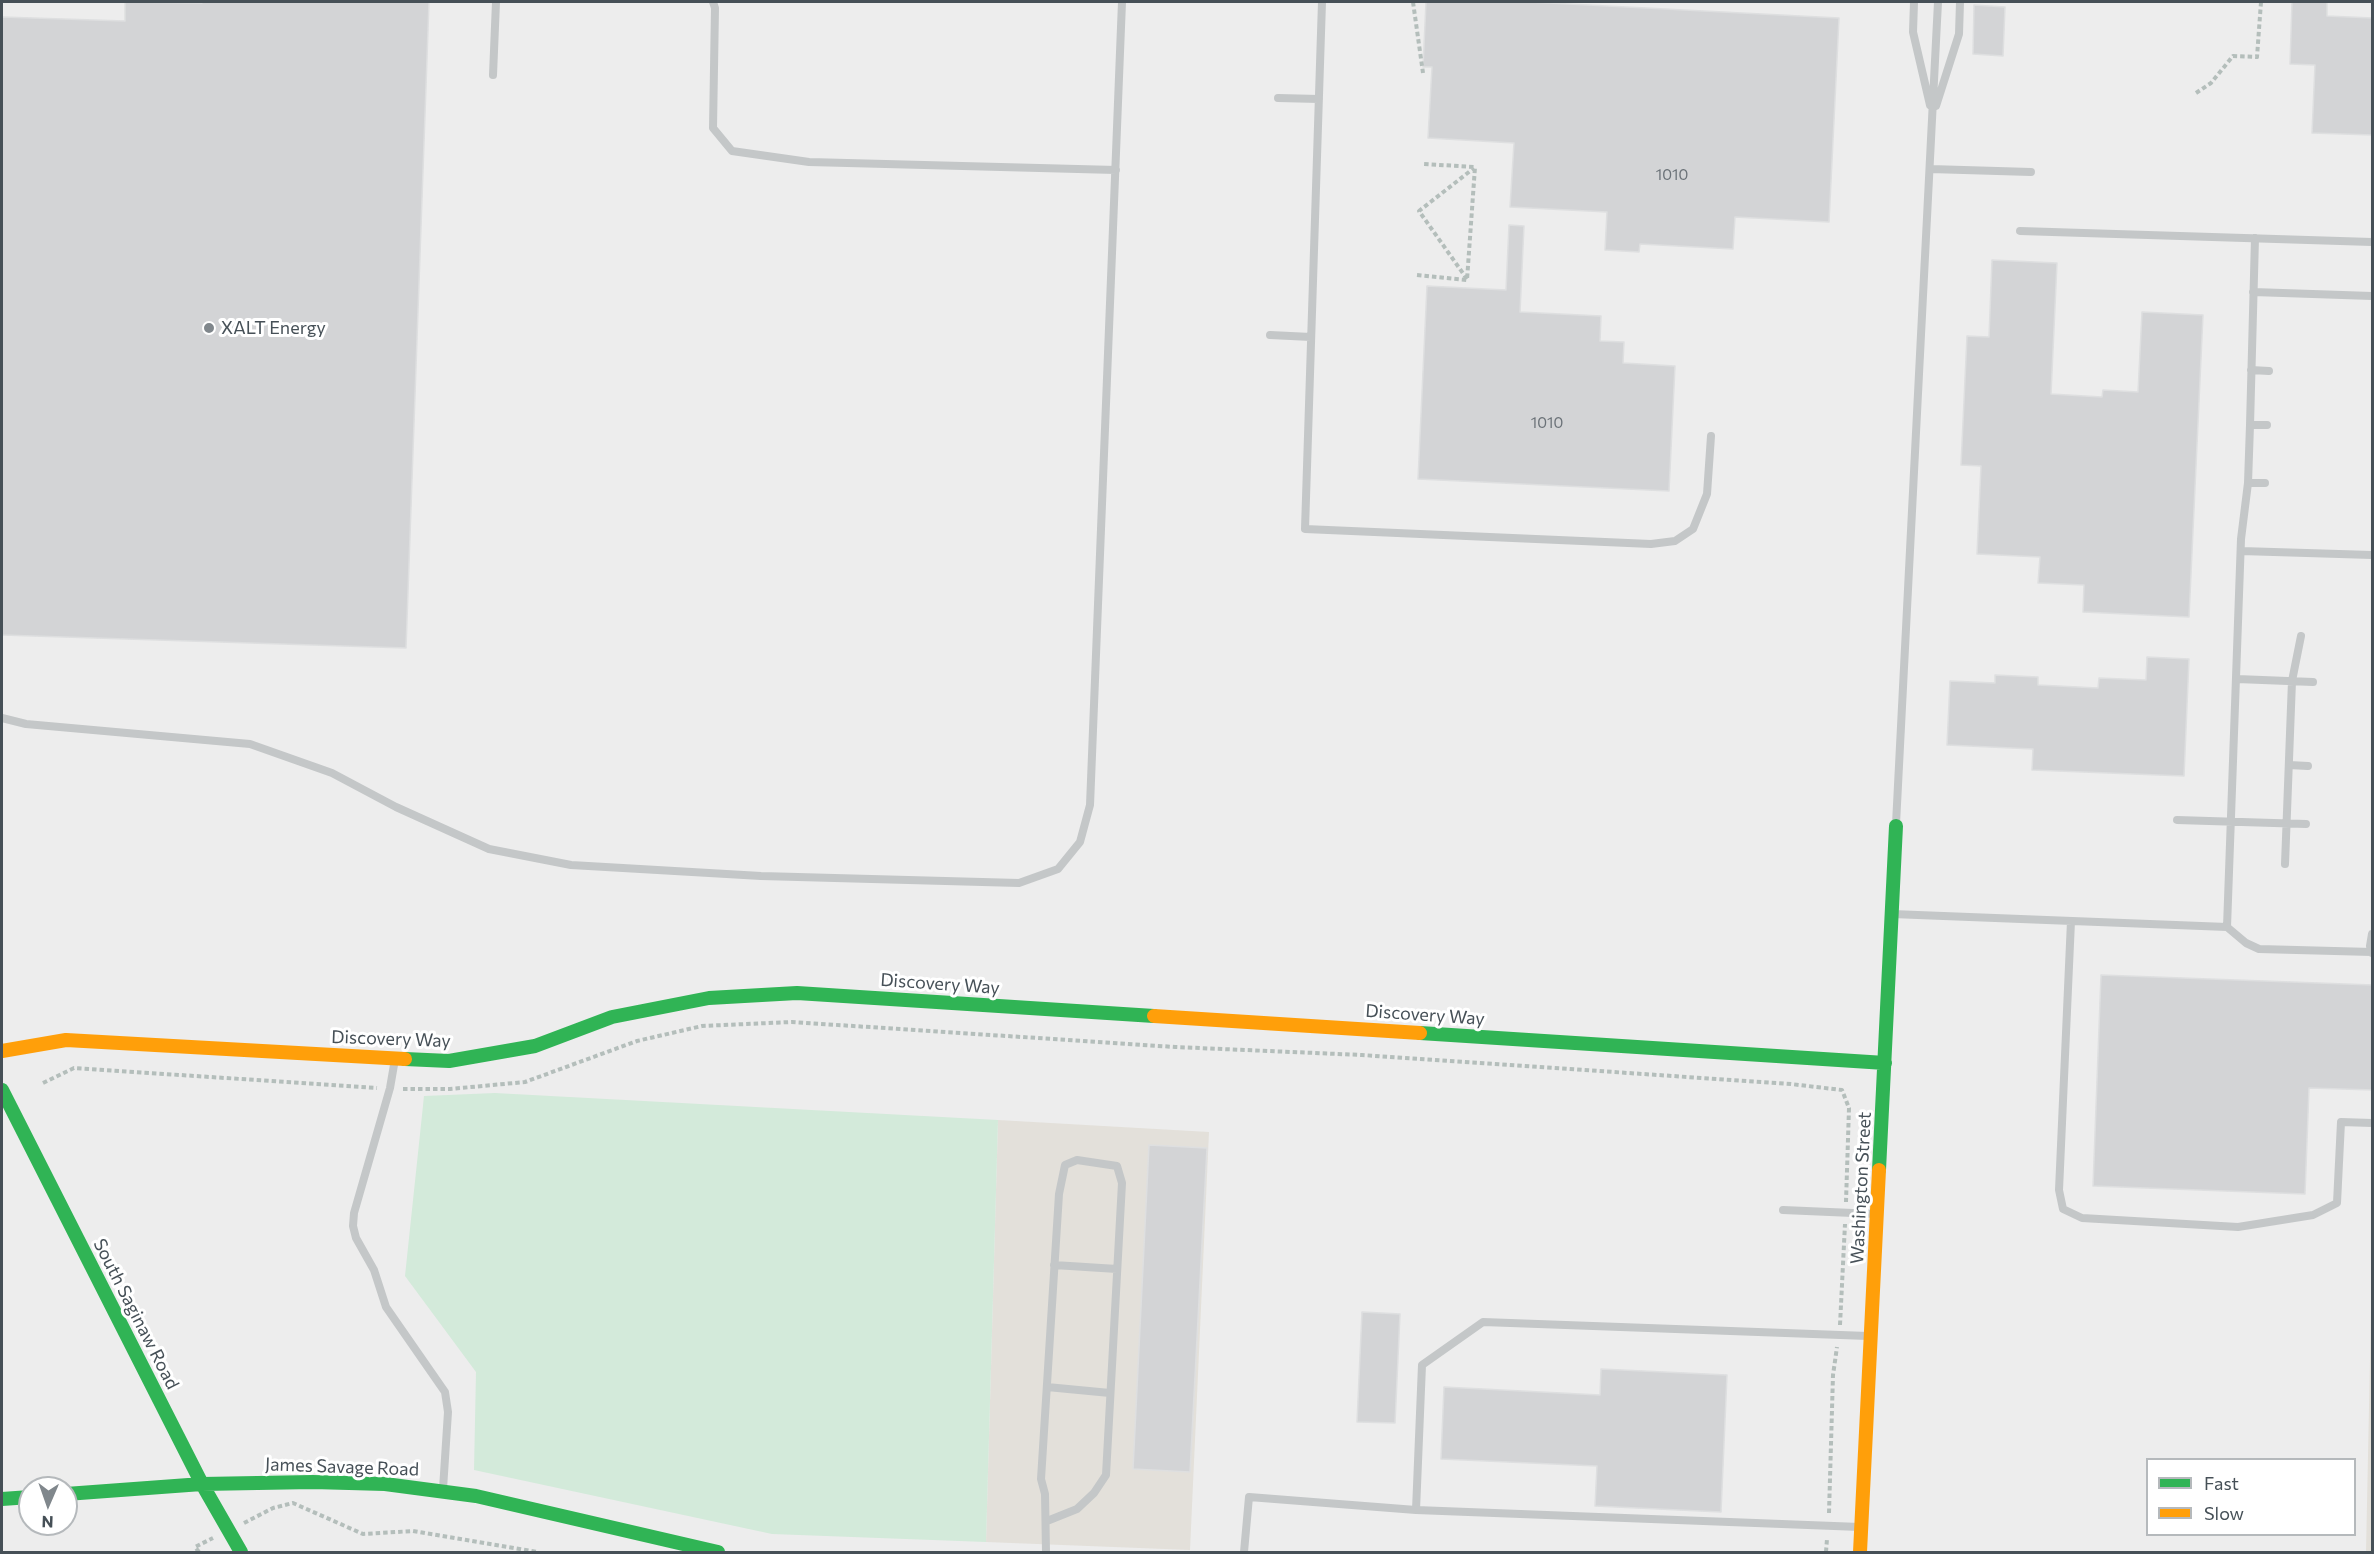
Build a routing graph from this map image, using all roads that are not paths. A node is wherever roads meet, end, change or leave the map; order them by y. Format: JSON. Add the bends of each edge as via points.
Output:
{"nodes":[{"id":1,"x":496,"y":2,"type":"edge"},
{"id":2,"x":713,"y":2,"type":"edge"},
{"id":3,"x":1122,"y":2,"type":"edge"},
{"id":4,"x":1322,"y":2,"type":"edge"},
{"id":5,"x":1914,"y":2,"type":"edge"},
{"id":6,"x":1938,"y":2,"type":"edge"},
{"id":7,"x":1960,"y":2,"type":"edge"},
{"id":8,"x":493,"y":75,"type":"dead end"},
{"id":9,"x":1278,"y":98,"type":"dead end"},
{"id":10,"x":1319,"y":99,"type":"junction"},
{"id":11,"x":1933,"y":116,"type":"junction"},
{"id":12,"x":1116,"y":170,"type":"junction"},
{"id":13,"x":1930,"y":170,"type":"junction"},
{"id":14,"x":2031,"y":172,"type":"dead end"},
{"id":15,"x":2020,"y":231,"type":"dead end"},
{"id":16,"x":2255,"y":238,"type":"junction"},
{"id":17,"x":2373,"y":242,"type":"edge"},
{"id":18,"x":2253,"y":292,"type":"junction"},
{"id":19,"x":2373,"y":296,"type":"edge"},
{"id":20,"x":1270,"y":335,"type":"dead end"},
{"id":21,"x":1311,"y":336,"type":"junction"},
{"id":22,"x":2251,"y":370,"type":"junction"},
{"id":23,"x":2270,"y":371,"type":"dead end"},
{"id":24,"x":2250,"y":425,"type":"junction"},
{"id":25,"x":2267,"y":425,"type":"dead end"},
{"id":26,"x":1710,"y":436,"type":"dead end"},
{"id":27,"x":2248,"y":483,"type":"junction"},
{"id":28,"x":2265,"y":483,"type":"dead end"},
{"id":29,"x":2241,"y":550,"type":"junction"},
{"id":30,"x":2373,"y":555,"type":"edge"},
{"id":31,"x":2301,"y":636,"type":"dead end"},
{"id":32,"x":2237,"y":679,"type":"junction"},
{"id":33,"x":2292,"y":681,"type":"junction"},
{"id":34,"x":2313,"y":682,"type":"dead end"},
{"id":35,"x":2,"y":718,"type":"edge"},
{"id":36,"x":2289,"y":765,"type":"junction"},
{"id":37,"x":2308,"y":766,"type":"dead end"},
{"id":38,"x":2178,"y":820,"type":"dead end"},
{"id":39,"x":2230,"y":822,"type":"junction"},
{"id":40,"x":2288,"y":824,"type":"junction"},
{"id":41,"x":2306,"y":824,"type":"dead end"},
{"id":42,"x":1896,"y":826,"type":"joint"},
{"id":43,"x":2285,"y":864,"type":"dead end"},
{"id":44,"x":1892,"y":914,"type":"junction"},
{"id":45,"x":2071,"y":921,"type":"junction"},
{"id":46,"x":2227,"y":927,"type":"junction"},
{"id":47,"x":2373,"y":934,"type":"edge"},
{"id":48,"x":2372,"y":952,"type":"edge"},
{"id":49,"x":2,"y":1051,"type":"edge"},
{"id":50,"x":395,"y":1058,"type":"junction"},
{"id":51,"x":1885,"y":1063,"type":"junction"},
{"id":52,"x":2,"y":1090,"type":"edge"},
{"id":53,"x":2373,"y":1123,"type":"edge"},
{"id":54,"x":1783,"y":1210,"type":"dead end"},
{"id":55,"x":1878,"y":1214,"type":"junction"},
{"id":56,"x":1054,"y":1265,"type":"junction"},
{"id":57,"x":1117,"y":1269,"type":"junction"},
{"id":58,"x":1871,"y":1336,"type":"junction"},
{"id":59,"x":1047,"y":1387,"type":"junction"},
{"id":60,"x":1110,"y":1393,"type":"junction"},
{"id":61,"x":202,"y":1484,"type":"junction"},
{"id":62,"x":443,"y":1490,"type":"junction"},
{"id":63,"x":78,"y":1493,"type":"edge"},
{"id":64,"x":18,"y":1498,"type":"edge"},
{"id":65,"x":2,"y":1499,"type":"edge"},
{"id":66,"x":1416,"y":1510,"type":"junction"},
{"id":67,"x":1047,"y":1521,"type":"junction"},
{"id":68,"x":1862,"y":1527,"type":"junction"},
{"id":69,"x":241,"y":1552,"type":"edge"},
{"id":70,"x":718,"y":1552,"type":"edge"},
{"id":71,"x":1046,"y":1552,"type":"edge"},
{"id":72,"x":1244,"y":1552,"type":"edge"},
{"id":73,"x":1860,"y":1552,"type":"edge"}],
"edges":[{"from":1,"to":8,"type":"lane"},
{"from":2,"to":12,"type":"lane","via":[[712,128],[732,152],[809,162]]},
{"from":3,"to":12,"type":"lane"},
{"from":4,"to":10,"type":"lane"},
{"from":5,"to":11,"type":"lane","via":[[1913,32]]},
{"from":6,"to":11,"type":"lane"},
{"from":7,"to":11,"type":"lane","via":[[1959,34]]},
{"from":9,"to":10,"type":"lane"},
{"from":10,"to":21,"type":"lane"},
{"from":11,"to":13,"type":"lane"},
{"from":12,"to":35,"type":"lane","via":[[1090,804],[1080,842],[1058,869],[1019,884],[571,865],[489,849],[332,773],[250,744],[26,724]]},
{"from":13,"to":14,"type":"lane"},
{"from":13,"to":42,"type":"lane"},
{"from":15,"to":16,"type":"lane"},
{"from":16,"to":17,"type":"lane"},
{"from":16,"to":18,"type":"lane"},
{"from":18,"to":19,"type":"lane"},
{"from":18,"to":22,"type":"lane"},
{"from":20,"to":21,"type":"lane"},
{"from":21,"to":26,"type":"lane","via":[[1305,529],[1651,544],[1675,541],[1692,530],[1704,504]]},
{"from":22,"to":23,"type":"lane"},
{"from":22,"to":24,"type":"lane"},
{"from":24,"to":25,"type":"lane"},
{"from":24,"to":27,"type":"lane"},
{"from":27,"to":28,"type":"lane"},
{"from":27,"to":29,"type":"lane"},
{"from":29,"to":30,"type":"lane"},
{"from":29,"to":32,"type":"lane"},
{"from":31,"to":33,"type":"lane"},
{"from":32,"to":33,"type":"lane"},
{"from":32,"to":39,"type":"lane"},
{"from":33,"to":34,"type":"lane"},
{"from":33,"to":36,"type":"lane"},
{"from":36,"to":37,"type":"lane"},
{"from":36,"to":40,"type":"lane"},
{"from":38,"to":39,"type":"lane"},
{"from":39,"to":40,"type":"lane"},
{"from":39,"to":46,"type":"lane"},
{"from":40,"to":41,"type":"lane"},
{"from":40,"to":43,"type":"lane"},
{"from":42,"to":44,"type":"street","name":"Washington Street"},
{"from":44,"to":45,"type":"lane"},
{"from":44,"to":51,"type":"street","name":"Washington Street"},
{"from":45,"to":46,"type":"lane"},
{"from":45,"to":53,"type":"lane","via":[[2059,1190],[2063,1209],[2082,1218],[2238,1227],[2313,1215],[2337,1203],[2341,1122]]},
{"from":46,"to":48,"type":"lane","via":[[2259,949]]},
{"from":47,"to":48,"type":"lane"},
{"from":49,"to":50,"type":"street","name":"Discovery Way","via":[[66,1040]]},
{"from":50,"to":51,"type":"street","name":"Discovery Way","via":[[449,1061],[535,1046],[612,1017],[698,1000],[797,993]]},
{"from":50,"to":62,"type":"lane","via":[[353,1226],[386,1307],[445,1392],[448,1412]]},
{"from":51,"to":55,"type":"street","name":"Washington Street"},
{"from":52,"to":61,"type":"street","name":"South Saginaw Road"},
{"from":54,"to":55,"type":"lane"},
{"from":55,"to":58,"type":"street","name":"Washington Street"},
{"from":56,"to":57,"type":"lane"},
{"from":56,"to":57,"type":"lane","via":[[1065,1165],[1077,1160],[1117,1166],[1122,1183]]},
{"from":56,"to":59,"type":"lane"},
{"from":57,"to":60,"type":"lane"},
{"from":58,"to":66,"type":"lane","via":[[1483,1322],[1422,1365]]},
{"from":58,"to":68,"type":"street","name":"Washington Street"},
{"from":59,"to":60,"type":"lane"},
{"from":59,"to":67,"type":"lane","via":[[1041,1479]]},
{"from":60,"to":67,"type":"lane","via":[[1106,1475],[1077,1509]]},
{"from":61,"to":62,"type":"street","name":"James Savage Road","via":[[358,1482]]},
{"from":61,"to":63,"type":"street","name":"James Savage Road"},
{"from":61,"to":69,"type":"street","name":"South Saginaw Road"},
{"from":62,"to":70,"type":"street","name":"James Savage Road"},
{"from":64,"to":65,"type":"street"},
{"from":66,"to":68,"type":"lane"},
{"from":66,"to":72,"type":"lane","via":[[1249,1497]]},
{"from":67,"to":71,"type":"lane"},
{"from":68,"to":73,"type":"street","name":"Washington Street"}]}
